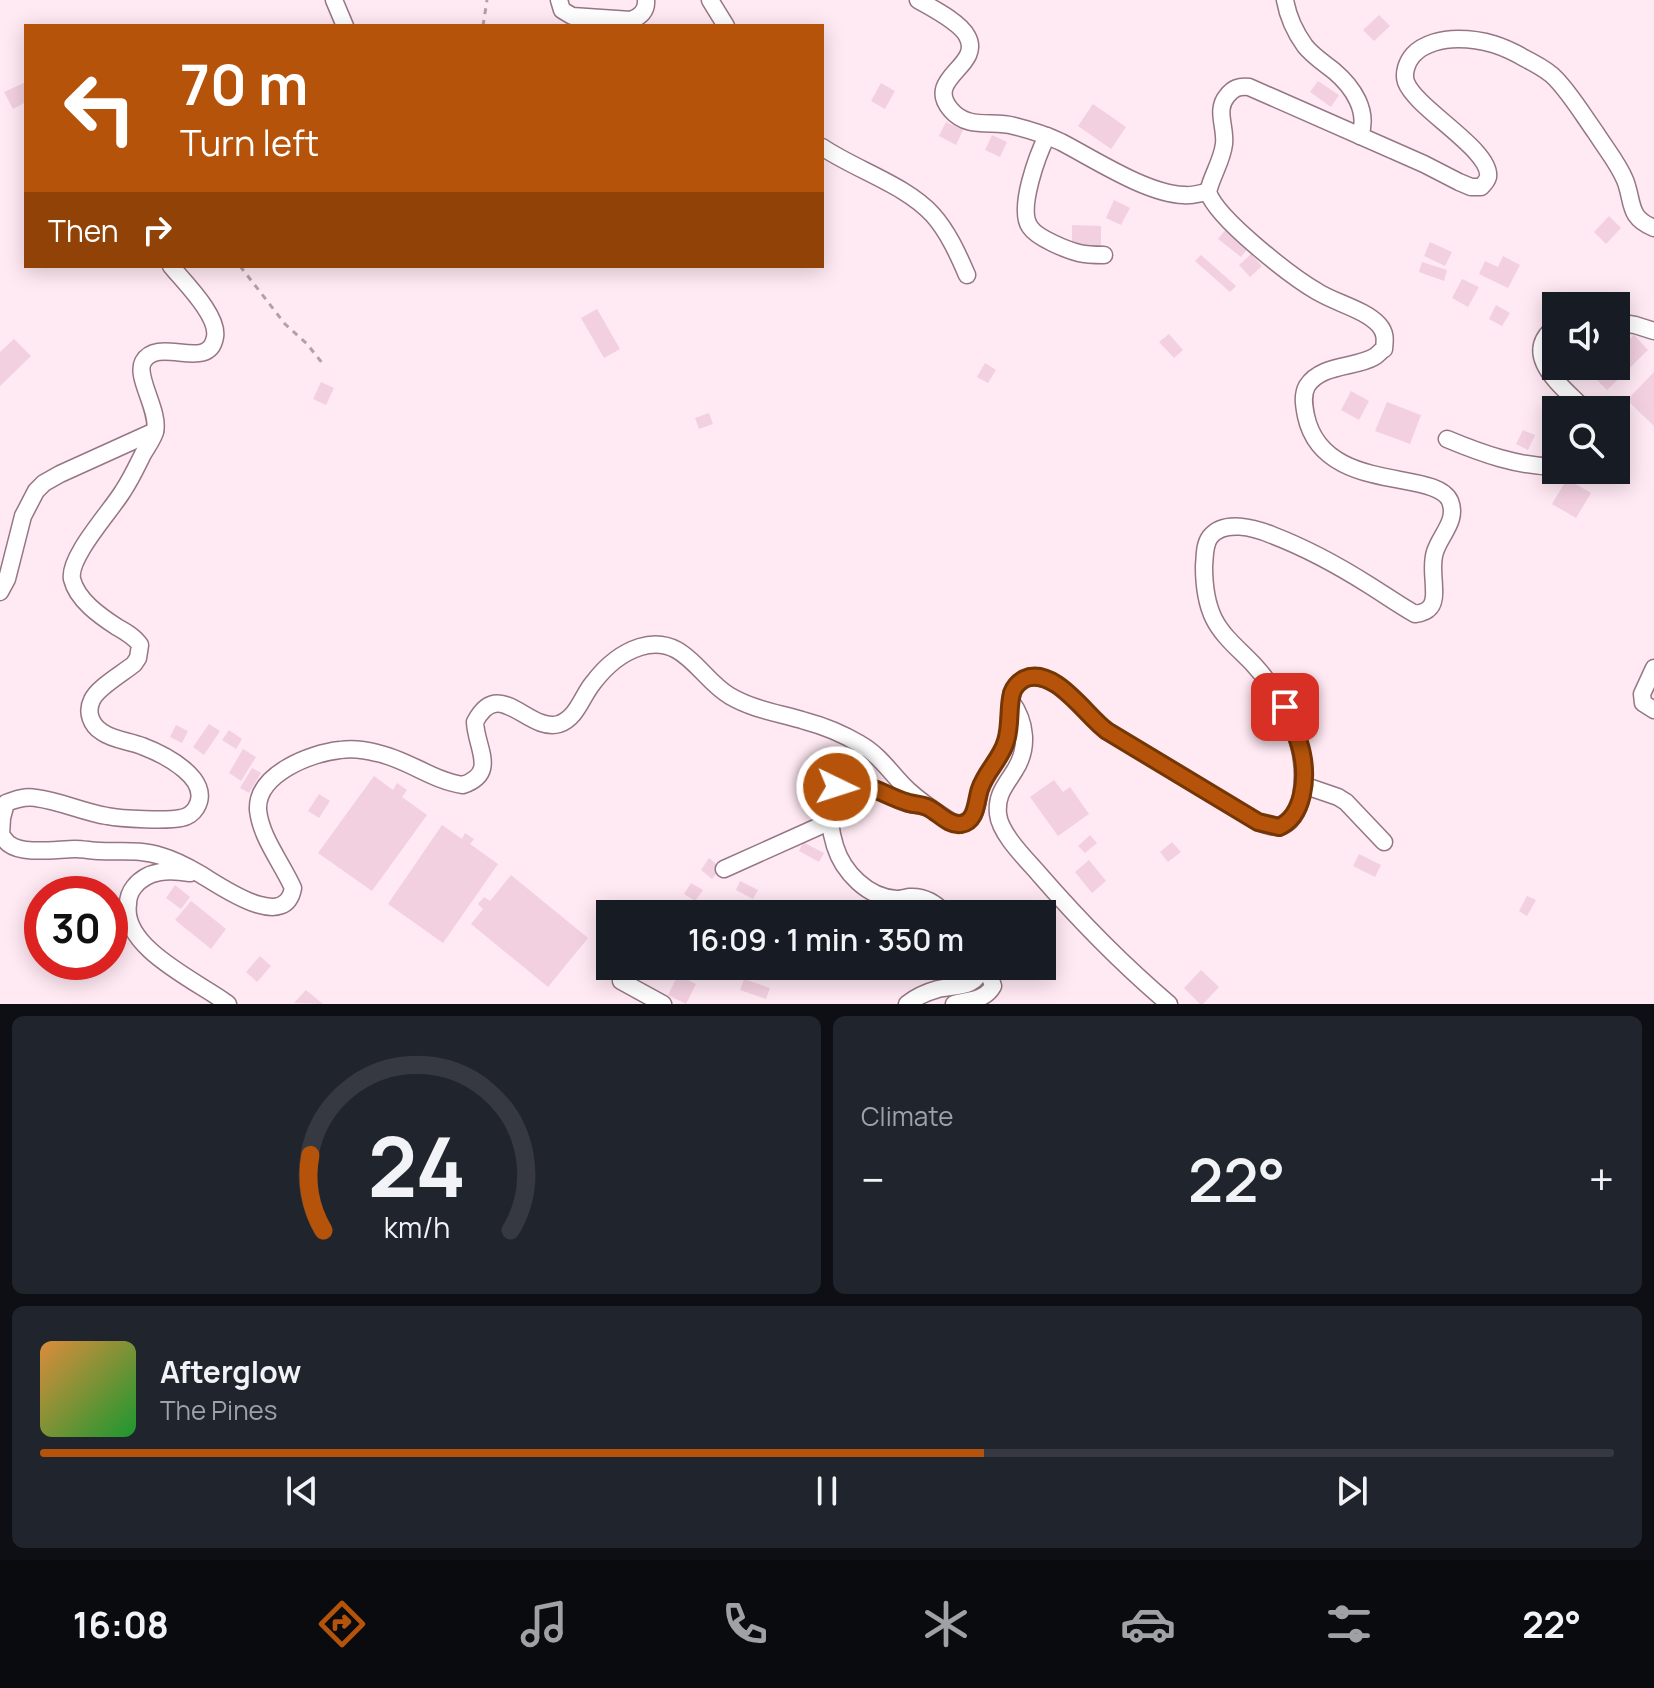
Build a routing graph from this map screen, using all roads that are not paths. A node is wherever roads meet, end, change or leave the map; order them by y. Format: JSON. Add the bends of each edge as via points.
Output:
{"nodes":[{"id":1,"x":334,"y":0,"type":"edge"},
{"id":2,"x":559,"y":0,"type":"edge"},
{"id":3,"x":646,"y":0,"type":"edge"},
{"id":4,"x":710,"y":0,"type":"edge"},
{"id":5,"x":918,"y":0,"type":"edge"},
{"id":6,"x":1285,"y":0,"type":"edge"},
{"id":7,"x":344,"y":24,"type":"edge"},
{"id":8,"x":725,"y":24,"type":"edge"},
{"id":9,"x":1047,"y":136,"type":"junction"},
{"id":10,"x":1360,"y":136,"type":"junction"},
{"id":11,"x":824,"y":148,"type":"edge"},
{"id":12,"x":1208,"y":192,"type":"junction"},
{"id":13,"x":1654,"y":228,"type":"edge"},
{"id":14,"x":1104,"y":255,"type":"dead end"},
{"id":15,"x":173,"y":268,"type":"edge"},
{"id":16,"x":967,"y":275,"type":"dead end"},
{"id":17,"x":1630,"y":324,"type":"edge"},
{"id":18,"x":1654,"y":331,"type":"edge"},
{"id":19,"x":1556,"y":380,"type":"edge"},
{"id":20,"x":1571,"y":396,"type":"edge"},
{"id":21,"x":155,"y":431,"type":"junction"},
{"id":22,"x":1447,"y":439,"type":"dead end"},
{"id":23,"x":1542,"y":466,"type":"edge"},
{"id":24,"x":0,"y":592,"type":"edge"},
{"id":25,"x":1654,"y":668,"type":"edge"},
{"id":26,"x":1011,"y":701,"type":"junction"},
{"id":27,"x":1654,"y":710,"type":"edge"},
{"id":28,"x":1303,"y":785,"type":"junction"},
{"id":29,"x":927,"y":806,"type":"junction"},
{"id":30,"x":1,"y":815,"type":"edge"},
{"id":31,"x":831,"y":821,"type":"junction"},
{"id":32,"x":1384,"y":842,"type":"dead end"},
{"id":33,"x":724,"y":869,"type":"dead end"},
{"id":34,"x":200,"y":874,"type":"junction"},
{"id":35,"x":929,"y":900,"type":"edge"},
{"id":36,"x":975,"y":980,"type":"edge"},
{"id":37,"x":991,"y":980,"type":"edge"},
{"id":38,"x":621,"y":981,"type":"dead end"},
{"id":39,"x":228,"y":1004,"type":"edge"},
{"id":40,"x":663,"y":1004,"type":"edge"},
{"id":41,"x":907,"y":1004,"type":"edge"},
{"id":42,"x":954,"y":1004,"type":"edge"},
{"id":43,"x":1169,"y":1004,"type":"edge"}],
"edges":[{"from":1,"to":7,"type":"street"},
{"from":2,"to":3,"type":"street","via":[[572,16],[631,20],[644,12]]},
{"from":4,"to":8,"type":"street"},
{"from":5,"to":9,"type":"street","via":[[960,27],[970,42],[964,64],[946,83],[950,109],[973,124],[1002,124]]},
{"from":6,"to":10,"type":"street","via":[[1306,47],[1354,92],[1363,115]]},
{"from":9,"to":12,"type":"street","via":[[1155,189],[1184,195]]},
{"from":9,"to":14,"type":"street","via":[[1029,187],[1030,227],[1063,248]]},
{"from":10,"to":12,"type":"street","via":[[1239,86],[1221,106],[1224,143]]},
{"from":10,"to":13,"type":"street","via":[[1481,187],[1488,175],[1484,162],[1414,95],[1405,74],[1424,46],[1453,39],[1488,41],[1541,67],[1560,83],[1617,165],[1635,215]]},
{"from":11,"to":16,"type":"street","via":[[932,213]]},
{"from":12,"to":28,"type":"street","via":[[1215,207],[1283,268],[1366,316],[1385,336],[1384,349],[1374,357],[1318,376],[1307,386],[1305,411],[1319,446],[1342,464],[1444,492],[1452,513],[1435,550],[1433,605],[1415,614],[1270,534],[1233,526],[1208,538],[1207,601],[1224,635],[1267,679],[1285,707],[1302,755]]},
{"from":15,"to":21,"type":"street","via":[[212,317],[215,338],[197,354],[146,357],[141,374]]},
{"from":17,"to":18,"type":"street"},
{"from":19,"to":20,"type":"street"},
{"from":21,"to":24,"type":"street","via":[[60,474],[36,491]]},
{"from":21,"to":30,"type":"street","via":[[124,490],[79,552],[72,576],[83,599],[140,645],[134,664],[92,698],[89,715],[94,725],[189,773],[199,787],[198,803],[183,818],[132,818],[18,798],[6,803]]},
{"from":22,"to":23,"type":"street","via":[[1502,459]]},
{"from":25,"to":27,"type":"street","via":[[1642,694],[1643,703]]},
{"from":26,"to":28,"type":"street","via":[[1023,679],[1054,683],[1107,731],[1266,825],[1279,827],[1291,820]]},
{"from":26,"to":29,"type":"street","via":[[1004,749],[983,780],[971,818],[951,822]]},
{"from":26,"to":43,"type":"street","via":[[1020,713],[1024,742],[1020,763],[999,793],[998,818],[1076,917]]},
{"from":28,"to":32,"type":"street","via":[[1346,802]]},
{"from":29,"to":31,"type":"street","via":[[846,784],[831,798]]},
{"from":29,"to":34,"type":"street","via":[[860,744],[822,726],[741,702],[678,650],[654,644],[612,663],[559,724],[547,725],[505,704],[486,707],[475,722],[482,769],[463,785],[377,752],[345,749],[314,755],[277,773],[259,799],[258,811],[263,833],[293,888],[285,903],[251,903]]},
{"from":30,"to":34,"type":"street","via":[[1,835],[18,848],[157,854]]},
{"from":31,"to":33,"type":"street"},
{"from":31,"to":35,"type":"street","via":[[837,852],[862,886],[896,899]]},
{"from":34,"to":39,"type":"street","via":[[173,870],[146,876],[133,888],[126,913],[157,957]]},
{"from":36,"to":41,"type":"street","via":[[928,992]]},
{"from":37,"to":42,"type":"street","via":[[990,992],[981,998]]},
{"from":38,"to":40,"type":"street"}]}
